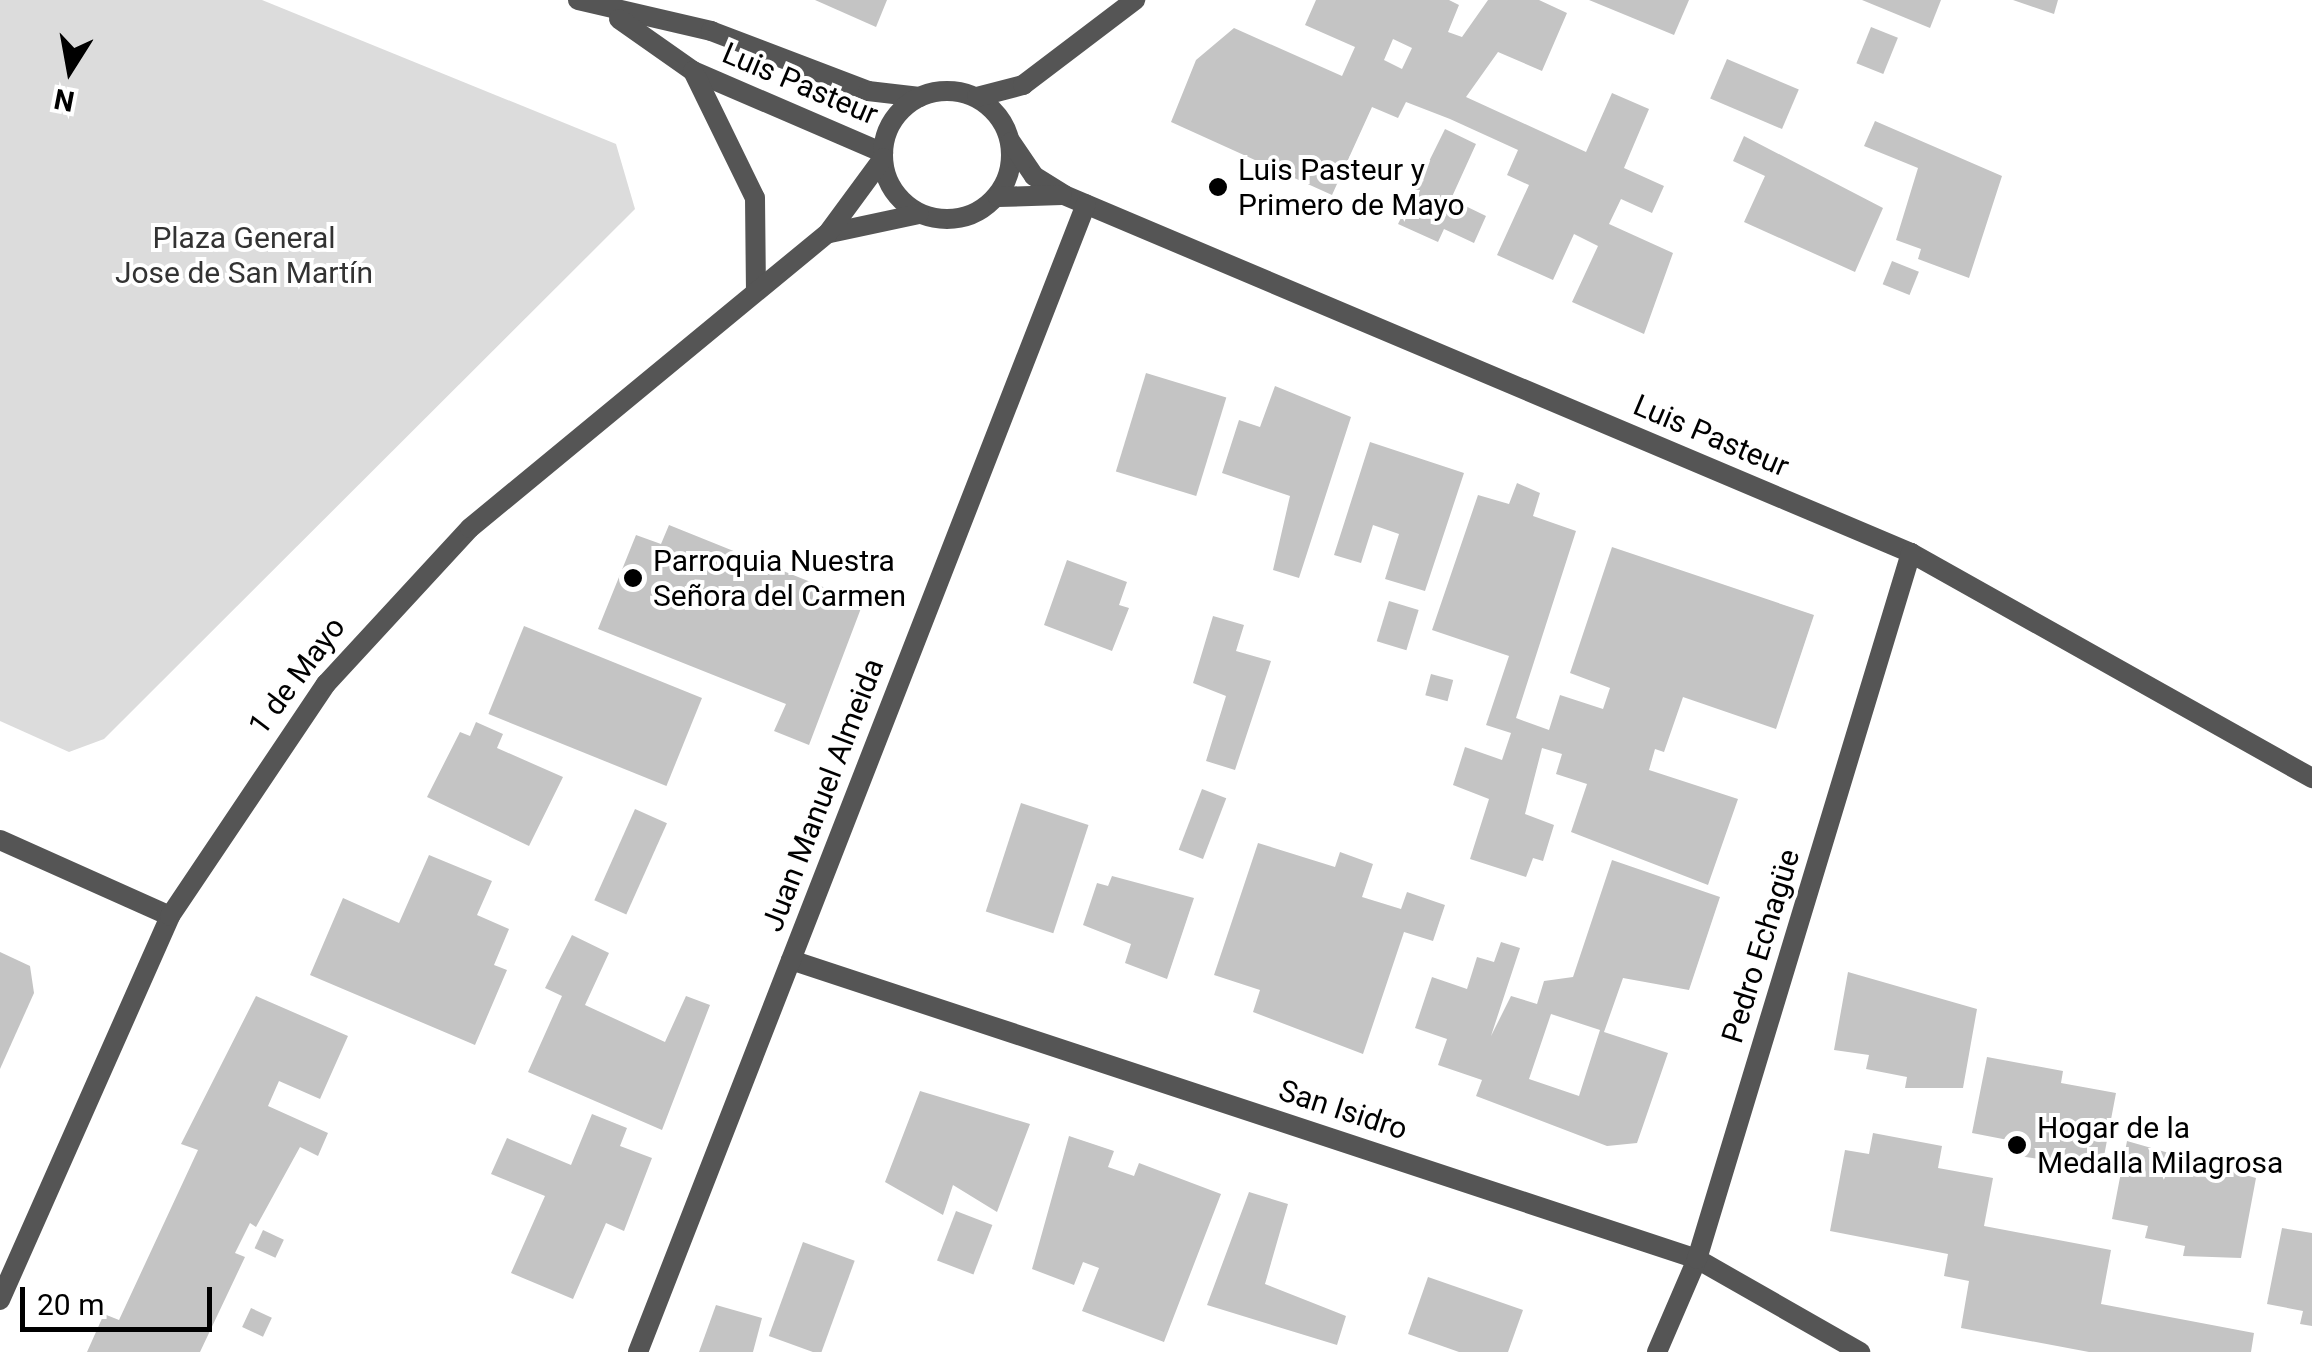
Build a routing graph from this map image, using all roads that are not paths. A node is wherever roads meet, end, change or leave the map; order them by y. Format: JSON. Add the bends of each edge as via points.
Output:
{"nodes":[{"id":1,"x":578,"y":0,"type":"edge"},
{"id":2,"x":1135,"y":0,"type":"edge"},
{"id":3,"x":611,"y":13,"type":"junction"},
{"id":4,"x":692,"y":71,"type":"junction"},
{"id":5,"x":1023,"y":84,"type":"junction"},
{"id":6,"x":920,"y":97,"type":"junction"},
{"id":7,"x":977,"y":97,"type":"junction"},
{"id":8,"x":1010,"y":136,"type":"junction"},
{"id":9,"x":883,"y":155,"type":"junction"},
{"id":10,"x":1064,"y":196,"type":"junction"},
{"id":11,"x":998,"y":197,"type":"junction"},
{"id":12,"x":1086,"y":204,"type":"junction"},
{"id":13,"x":919,"y":214,"type":"junction"},
{"id":14,"x":828,"y":233,"type":"junction"},
{"id":15,"x":756,"y":290,"type":"junction"},
{"id":16,"x":1911,"y":553,"type":"junction"},
{"id":17,"x":2312,"y":778,"type":"edge"},
{"id":18,"x":0,"y":840,"type":"edge"},
{"id":19,"x":170,"y":916,"type":"junction"},
{"id":20,"x":791,"y":960,"type":"junction"},
{"id":21,"x":1698,"y":1258,"type":"junction"},
{"id":22,"x":0,"y":1300,"type":"edge"},
{"id":23,"x":638,"y":1352,"type":"edge"},
{"id":24,"x":1657,"y":1352,"type":"edge"},
{"id":25,"x":1860,"y":1352,"type":"edge"}],
"edges":[{"from":1,"to":3,"type":"street","name":"Luis Pasteur"},
{"from":2,"to":5,"type":"street"},
{"from":3,"to":4,"type":"street","name":"Luis Pasteur"},
{"from":3,"to":6,"type":"street","name":"Luis Pasteur","via":[[710,32],[868,91]]},
{"from":4,"to":9,"type":"street","name":"Luis Pasteur"},
{"from":4,"to":15,"type":"street","name":"Luis Pasteur","via":[[755,198]]},
{"from":5,"to":7,"type":"street"},
{"from":5,"to":8,"type":"street"},
{"from":6,"to":7,"type":"street"},
{"from":6,"to":9,"type":"street","via":[[898,113]]},
{"from":7,"to":8,"type":"street"},
{"from":8,"to":10,"type":"street","name":"Luis Pasteur","via":[[1034,176]]},
{"from":8,"to":11,"type":"street"},
{"from":9,"to":13,"type":"street","via":[[894,191]]},
{"from":9,"to":14,"type":"street","name":"1 de Mayo"},
{"from":10,"to":11,"type":"street","name":"Luis Pasteur"},
{"from":10,"to":12,"type":"street","name":"Luis Pasteur"},
{"from":11,"to":13,"type":"street","via":[[947,220]]},
{"from":12,"to":16,"type":"street","name":"Luis Pasteur"},
{"from":12,"to":20,"type":"street","name":"Juan Manuel Almeida"},
{"from":13,"to":14,"type":"street","name":"1 de Mayo"},
{"from":14,"to":15,"type":"street","name":"1 de Mayo"},
{"from":15,"to":19,"type":"street","name":"1 de Mayo","via":[[555,454],[385,611],[284,740]]},
{"from":16,"to":17,"type":"street","name":"Luis Pasteur"},
{"from":16,"to":21,"type":"street","name":"Pedro Echagüe"},
{"from":18,"to":19,"type":"street"},
{"from":19,"to":22,"type":"street","name":"1 de Mayo"},
{"from":20,"to":21,"type":"street","name":"San Isidro"},
{"from":20,"to":23,"type":"street","name":"Juan Manuel Almeida"},
{"from":21,"to":24,"type":"street","name":"Pedro Echagüe"},
{"from":21,"to":25,"type":"street","name":"San Isidro"}]}
